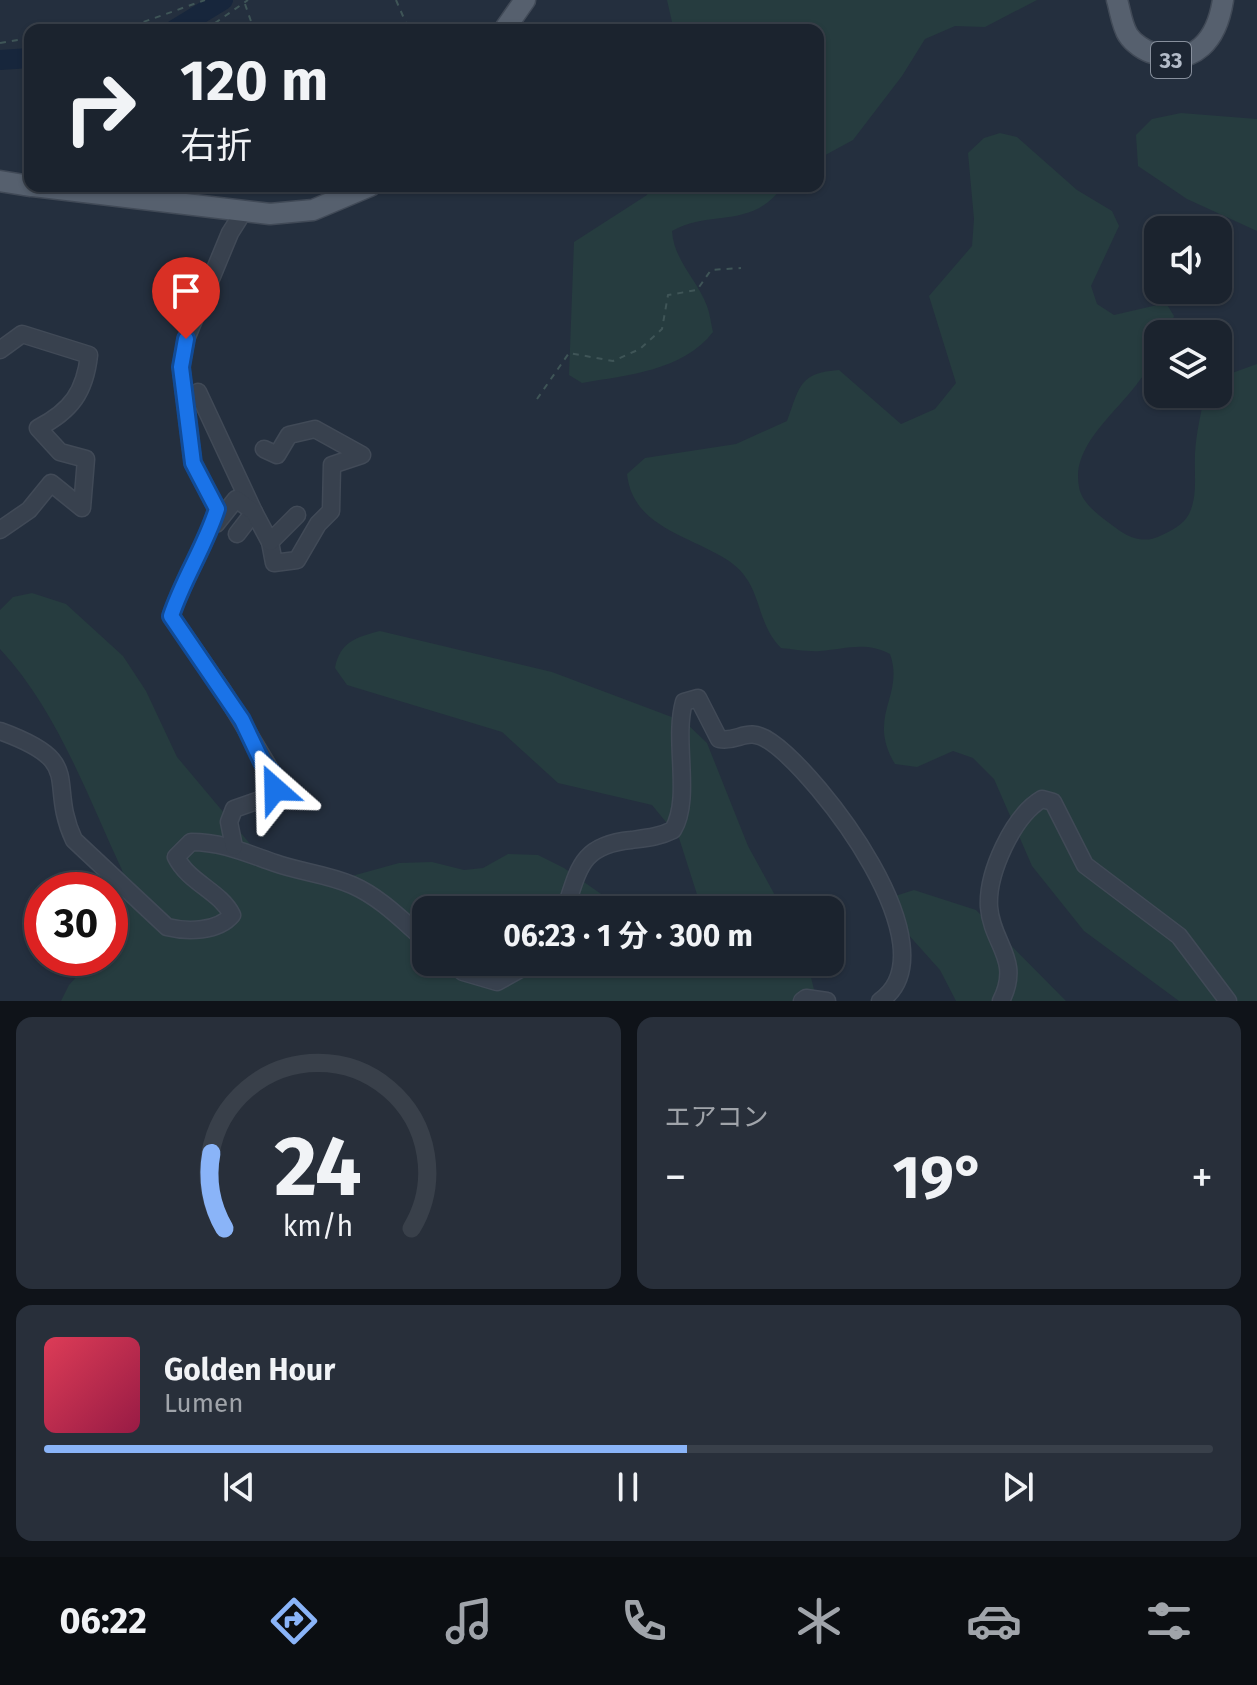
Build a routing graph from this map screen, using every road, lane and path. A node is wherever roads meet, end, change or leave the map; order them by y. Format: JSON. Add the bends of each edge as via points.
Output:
{"nodes":[{"id":1,"x":205,"y":0,"type":"edge"},
{"id":2,"x":396,"y":0,"type":"edge"},
{"id":3,"x":525,"y":0,"type":"edge"},
{"id":4,"x":1117,"y":0,"type":"edge"},
{"id":5,"x":1223,"y":0,"type":"edge"},
{"id":6,"x":246,"y":2,"type":"edge"},
{"id":7,"x":138,"y":24,"type":"edge"},
{"id":8,"x":214,"y":24,"type":"edge"},
{"id":9,"x":252,"y":24,"type":"edge"},
{"id":10,"x":406,"y":24,"type":"edge"},
{"id":11,"x":508,"y":24,"type":"edge"},
{"id":12,"x":24,"y":39,"type":"edge"},
{"id":13,"x":0,"y":43,"type":"edge"},
{"id":14,"x":0,"y":181,"type":"edge"},
{"id":15,"x":24,"y":185,"type":"edge"},
{"id":16,"x":77,"y":192,"type":"edge"},
{"id":17,"x":356,"y":192,"type":"edge"},
{"id":18,"x":242,"y":214,"type":"junction"},
{"id":19,"x":741,"y":268,"type":"dead end"},
{"id":20,"x":0,"y":350,"type":"edge"},
{"id":21,"x":198,"y":392,"type":"dead end"},
{"id":22,"x":537,"y":399,"type":"dead end"},
{"id":23,"x":264,"y":449,"type":"dead end"},
{"id":24,"x":254,"y":512,"type":"junction"},
{"id":25,"x":297,"y":515,"type":"dead end"},
{"id":26,"x":0,"y":530,"type":"edge"},
{"id":27,"x":209,"y":534,"type":"junction"},
{"id":28,"x":237,"y":534,"type":"dead end"},
{"id":29,"x":270,"y":542,"type":"junction"},
{"id":30,"x":0,"y":731,"type":"edge"},
{"id":31,"x":234,"y":847,"type":"junction"},
{"id":32,"x":570,"y":896,"type":"edge"},
{"id":33,"x":412,"y":929,"type":"edge"},
{"id":34,"x":477,"y":976,"type":"edge"},
{"id":35,"x":508,"y":976,"type":"edge"},
{"id":36,"x":802,"y":1001,"type":"edge"},
{"id":37,"x":827,"y":1001,"type":"edge"},
{"id":38,"x":880,"y":1001,"type":"edge"},
{"id":39,"x":1001,"y":1001,"type":"edge"},
{"id":40,"x":1228,"y":1001,"type":"edge"}],
"edges":[{"from":1,"to":7,"type":"path"},
{"from":2,"to":10,"type":"path"},
{"from":3,"to":11,"type":"main road"},
{"from":4,"to":5,"type":"main road","number":"33","via":[[1128,35],[1147,51],[1171,60],[1208,41],[1220,21]]},
{"from":6,"to":8,"type":"path"},
{"from":6,"to":9,"type":"path"},
{"from":12,"to":13,"type":"path"},
{"from":14,"to":15,"type":"main road"},
{"from":16,"to":18,"type":"main road"},
{"from":17,"to":18,"type":"main road","via":[[313,210]]},
{"from":18,"to":27,"type":"street","via":[[186,339],[181,367],[193,463],[217,509]]},
{"from":19,"to":22,"type":"path","via":[[711,270],[697,290],[668,295],[662,329],[640,349],[613,361],[569,353]]},
{"from":20,"to":26,"type":"street","via":[[22,334],[89,355],[87,377],[65,414],[38,428],[60,452],[86,459],[82,508],[51,483],[29,510]]},
{"from":21,"to":24,"type":"street"},
{"from":23,"to":29,"type":"street","via":[[277,455],[289,435],[315,429],[362,455],[332,465],[331,511],[297,560],[274,563]]},
{"from":24,"to":27,"type":"street","via":[[236,499]]},
{"from":24,"to":28,"type":"street"},
{"from":24,"to":29,"type":"street"},
{"from":25,"to":29,"type":"street"},
{"from":27,"to":31,"type":"street","via":[[171,616],[242,720],[273,774],[275,789],[271,796],[234,809],[229,822]]},
{"from":30,"to":31,"type":"street","via":[[57,764],[74,840],[167,927],[184,932],[225,924],[232,915],[229,908],[189,877],[176,857],[191,842]]},
{"from":31,"to":33,"type":"street","via":[[355,886]]},
{"from":32,"to":38,"type":"street","via":[[580,864],[591,851],[610,842],[673,830],[681,808],[679,720],[684,702],[698,698],[719,739],[754,733],[773,743],[835,811],[876,869],[902,943],[893,985]]},
{"from":34,"to":35,"type":"street","via":[[497,982]]},
{"from":36,"to":37,"type":"street"},
{"from":39,"to":40,"type":"street","via":[[1010,970],[989,907],[992,879],[1029,807],[1042,799],[1053,802],[1085,865],[1179,936]]}]}
